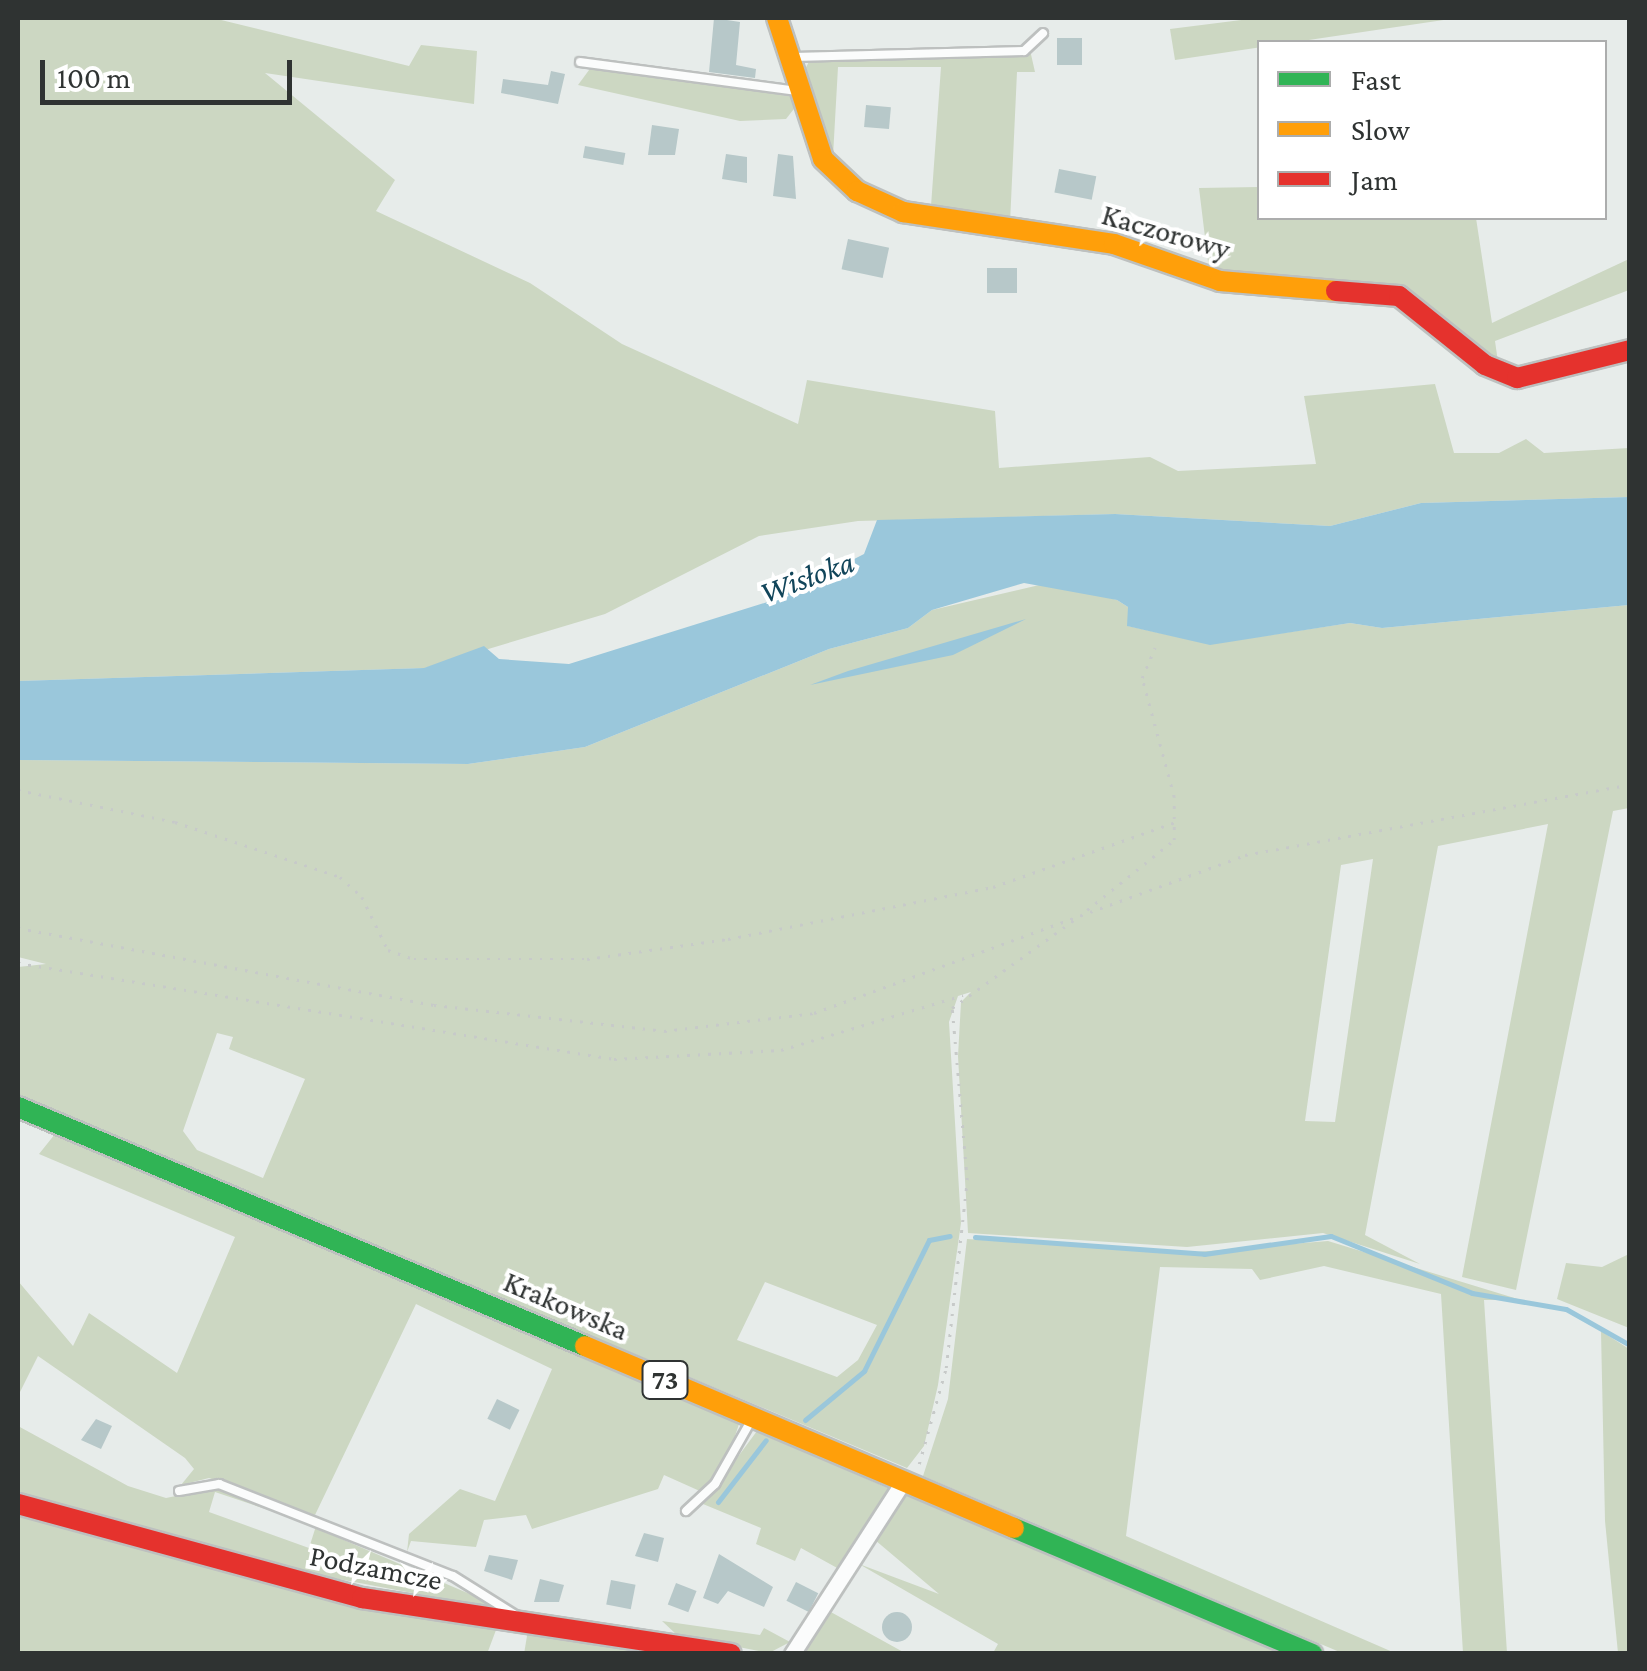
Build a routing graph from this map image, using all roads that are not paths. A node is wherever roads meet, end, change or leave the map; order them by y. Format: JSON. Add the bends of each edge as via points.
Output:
{"nodes":[{"id":1,"x":776,"y":18,"type":"edge"},
{"id":2,"x":1043,"y":33,"type":"dead end"},
{"id":3,"x":794,"y":57,"type":"junction"},
{"id":4,"x":580,"y":62,"type":"dead end"},
{"id":5,"x":801,"y":92,"type":"junction"},
{"id":6,"x":1630,"y":350,"type":"edge"},
{"id":7,"x":18,"y":1107,"type":"edge"},
{"id":8,"x":753,"y":1417,"type":"junction"},
{"id":9,"x":904,"y":1480,"type":"junction"},
{"id":10,"x":178,"y":1491,"type":"dead end"},
{"id":11,"x":18,"y":1504,"type":"edge"},
{"id":12,"x":686,"y":1511,"type":"dead end"},
{"id":13,"x":520,"y":1622,"type":"junction"},
{"id":14,"x":731,"y":1654,"type":"edge"},
{"id":15,"x":792,"y":1654,"type":"edge"},
{"id":16,"x":1313,"y":1654,"type":"edge"}],
"edges":[{"from":1,"to":3,"type":"street","name":"Kaczorowy"},
{"from":2,"to":3,"type":"lane","via":[[1024,51]]},
{"from":3,"to":5,"type":"street","name":"Kaczorowy"},
{"from":4,"to":5,"type":"lane"},
{"from":5,"to":6,"type":"street","name":"Kaczorowy","via":[[823,159],[856,190],[903,212],[1114,244],[1220,281],[1399,296],[1485,365],[1517,378]]},
{"from":7,"to":8,"type":"street","name":"Krakowska","number":"73"},
{"from":8,"to":9,"type":"street","name":"Krakowska","number":"73"},
{"from":8,"to":12,"type":"lane","via":[[715,1484]]},
{"from":9,"to":15,"type":"street"},
{"from":9,"to":16,"type":"street","name":"Krakowska","number":"73"},
{"from":10,"to":13,"type":"lane","via":[[214,1482],[393,1550],[509,1605]]},
{"from":11,"to":13,"type":"street","name":"Podzamcze","via":[[299,1584]]},
{"from":13,"to":14,"type":"street","name":"Podzamcze"}]}
